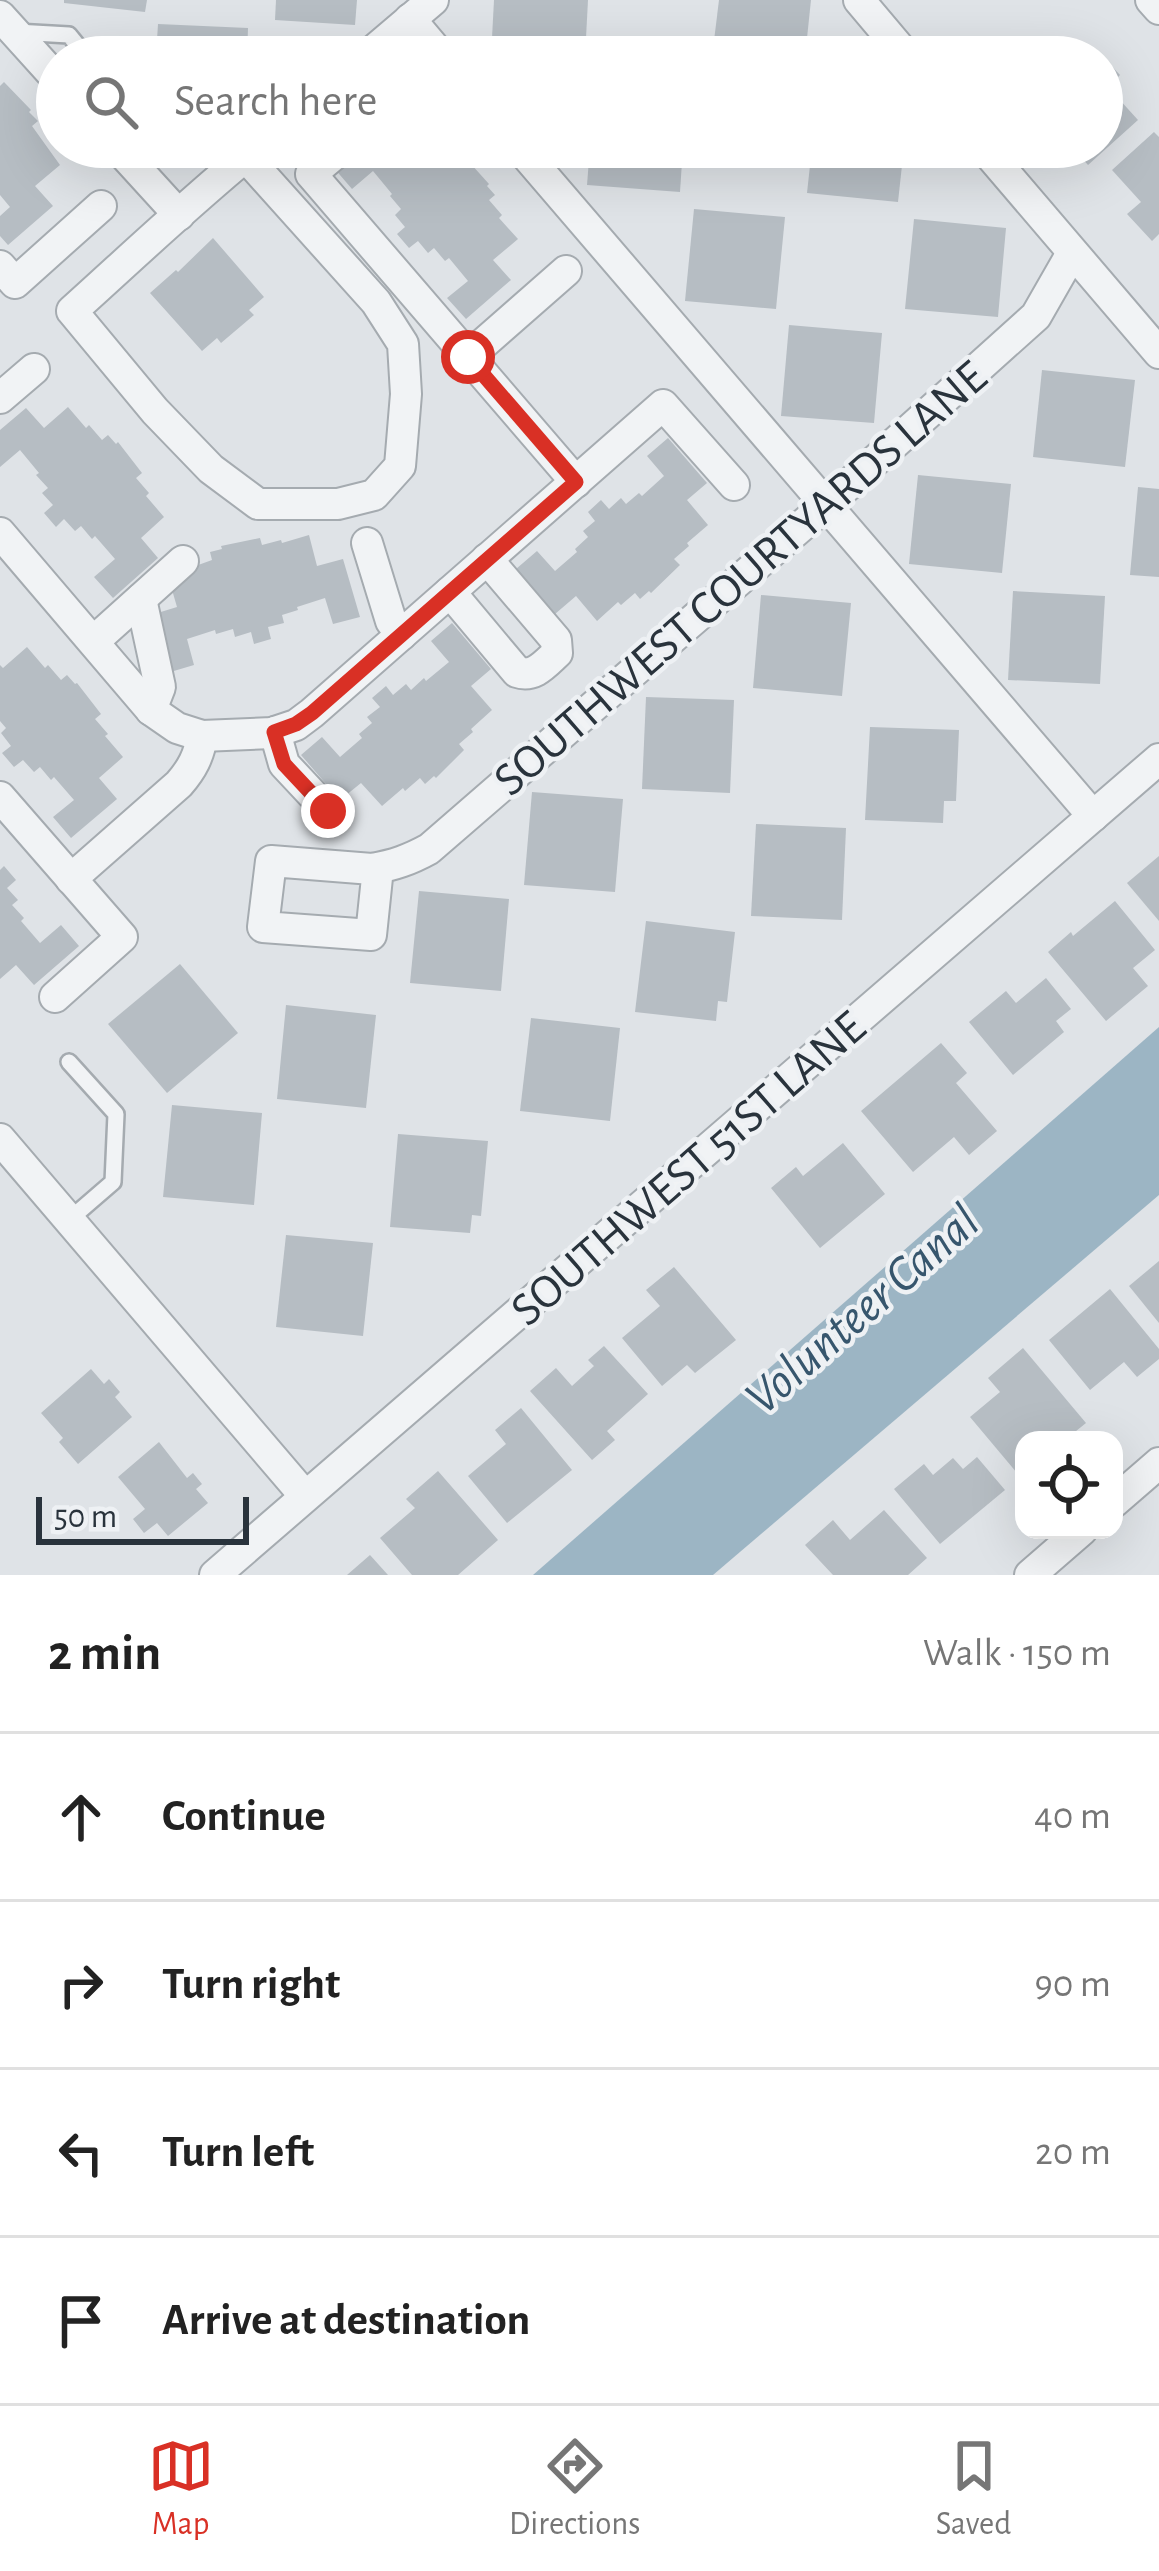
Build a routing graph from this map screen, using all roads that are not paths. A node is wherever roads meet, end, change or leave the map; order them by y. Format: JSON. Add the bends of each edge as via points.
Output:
{"nodes":[{"id":1,"x":859,"y":0,"type":"edge"},
{"id":2,"x":1151,"y":0,"type":"edge"},
{"id":3,"x":1159,"y":9,"type":"edge"},
{"id":4,"x":421,"y":10,"type":"edge"},
{"id":5,"x":8,"y":24,"type":"edge"},
{"id":6,"x":70,"y":36,"type":"edge"},
{"id":7,"x":391,"y":36,"type":"edge"},
{"id":8,"x":889,"y":36,"type":"edge"},
{"id":9,"x":36,"y":56,"type":"edge"},
{"id":10,"x":136,"y":168,"type":"edge"},
{"id":11,"x":232,"y":168,"type":"edge"},
{"id":12,"x":264,"y":168,"type":"edge"},
{"id":13,"x":318,"y":168,"type":"edge"},
{"id":14,"x":537,"y":168,"type":"edge"},
{"id":15,"x":1001,"y":168,"type":"edge"},
{"id":16,"x":101,"y":206,"type":"dead end"},
{"id":17,"x":178,"y":215,"type":"junction"},
{"id":18,"x":1072,"y":253,"type":"junction"},
{"id":19,"x":0,"y":266,"type":"edge"},
{"id":20,"x":566,"y":271,"type":"dead end"},
{"id":21,"x":1159,"y":353,"type":"edge"},
{"id":22,"x":468,"y":357,"type":"junction"},
{"id":23,"x":34,"y":369,"type":"dead end"},
{"id":24,"x":0,"y":398,"type":"edge"},
{"id":25,"x":576,"y":482,"type":"junction"},
{"id":26,"x":734,"y":485,"type":"dead end"},
{"id":27,"x":827,"y":504,"type":"junction"},
{"id":28,"x":0,"y":532,"type":"edge"},
{"id":29,"x":367,"y":543,"type":"dead end"},
{"id":30,"x":488,"y":559,"type":"junction"},
{"id":31,"x":183,"y":561,"type":"dead end"},
{"id":32,"x":450,"y":592,"type":"junction"},
{"id":33,"x":141,"y":599,"type":"junction"},
{"id":34,"x":401,"y":635,"type":"junction"},
{"id":35,"x":94,"y":641,"type":"junction"},
{"id":36,"x":151,"y":710,"type":"junction"},
{"id":37,"x":274,"y":732,"type":"junction"},
{"id":38,"x":202,"y":736,"type":"junction"},
{"id":39,"x":1159,"y":759,"type":"edge"},
{"id":40,"x":0,"y":797,"type":"edge"},
{"id":41,"x":328,"y":811,"type":"dead end"},
{"id":42,"x":1093,"y":816,"type":"junction"},
{"id":43,"x":378,"y":868,"type":"dead end"},
{"id":44,"x":71,"y":879,"type":"junction"},
{"id":45,"x":55,"y":997,"type":"dead end"},
{"id":46,"x":69,"y":1062,"type":"dead end"},
{"id":47,"x":0,"y":1139,"type":"edge"},
{"id":48,"x":69,"y":1220,"type":"junction"},
{"id":49,"x":1159,"y":1463,"type":"edge"},
{"id":50,"x":1123,"y":1494,"type":"edge"},
{"id":51,"x":305,"y":1496,"type":"junction"},
{"id":52,"x":1072,"y":1539,"type":"edge"},
{"id":53,"x":215,"y":1575,"type":"edge"},
{"id":54,"x":1030,"y":1575,"type":"edge"}],
"edges":[{"from":1,"to":8,"type":"street"},
{"from":2,"to":3,"type":"street"},
{"from":4,"to":7,"type":"street"},
{"from":5,"to":6,"type":"lane"},
{"from":5,"to":9,"type":"street"},
{"from":10,"to":17,"type":"street"},
{"from":11,"to":17,"type":"street"},
{"from":12,"to":17,"type":"street","via":[[403,344],[400,466],[374,495],[338,504],[257,504],[155,411],[72,310]]},
{"from":13,"to":22,"type":"street","via":[[311,174]]},
{"from":14,"to":27,"type":"street"},
{"from":15,"to":18,"type":"street"},
{"from":16,"to":19,"type":"street","via":[[14,284]]},
{"from":18,"to":21,"type":"street"},
{"from":18,"to":27,"type":"street","name":"SOUTHWEST COURTYARDS LANE","via":[[1036,316]]},
{"from":20,"to":22,"type":"street"},
{"from":22,"to":25,"type":"street"},
{"from":23,"to":24,"type":"street"},
{"from":25,"to":26,"type":"street","via":[[663,405]]},
{"from":25,"to":30,"type":"street"},
{"from":27,"to":42,"type":"street"},
{"from":27,"to":43,"type":"street","name":"SOUTHWEST COURTYARDS LANE","via":[[429,848]]},
{"from":28,"to":35,"type":"street"},
{"from":29,"to":34,"type":"street"},
{"from":30,"to":32,"type":"street"},
{"from":30,"to":32,"type":"street","via":[[556,640],[557,653],[536,672],[518,672]]},
{"from":31,"to":33,"type":"street"},
{"from":32,"to":34,"type":"street"},
{"from":33,"to":35,"type":"street"},
{"from":33,"to":36,"type":"street","via":[[160,687]]},
{"from":34,"to":37,"type":"street","via":[[312,713]]},
{"from":35,"to":36,"type":"street"},
{"from":36,"to":38,"type":"street"},
{"from":37,"to":38,"type":"street"},
{"from":37,"to":41,"type":"street","via":[[284,764]]},
{"from":38,"to":44,"type":"street","via":[[179,784]]},
{"from":39,"to":42,"type":"street","name":"SOUTHWEST 51ST LANE"},
{"from":40,"to":44,"type":"street"},
{"from":42,"to":51,"type":"street","name":"SOUTHWEST 51ST LANE"},
{"from":44,"to":45,"type":"street","via":[[122,938]]},
{"from":46,"to":48,"type":"lane","via":[[116,1114],[117,1137],[113,1182]]},
{"from":47,"to":48,"type":"street"},
{"from":48,"to":51,"type":"street"},
{"from":49,"to":50,"type":"street"},
{"from":51,"to":53,"type":"street","name":"SOUTHWEST 51ST LANE"},
{"from":52,"to":54,"type":"street"}]}
